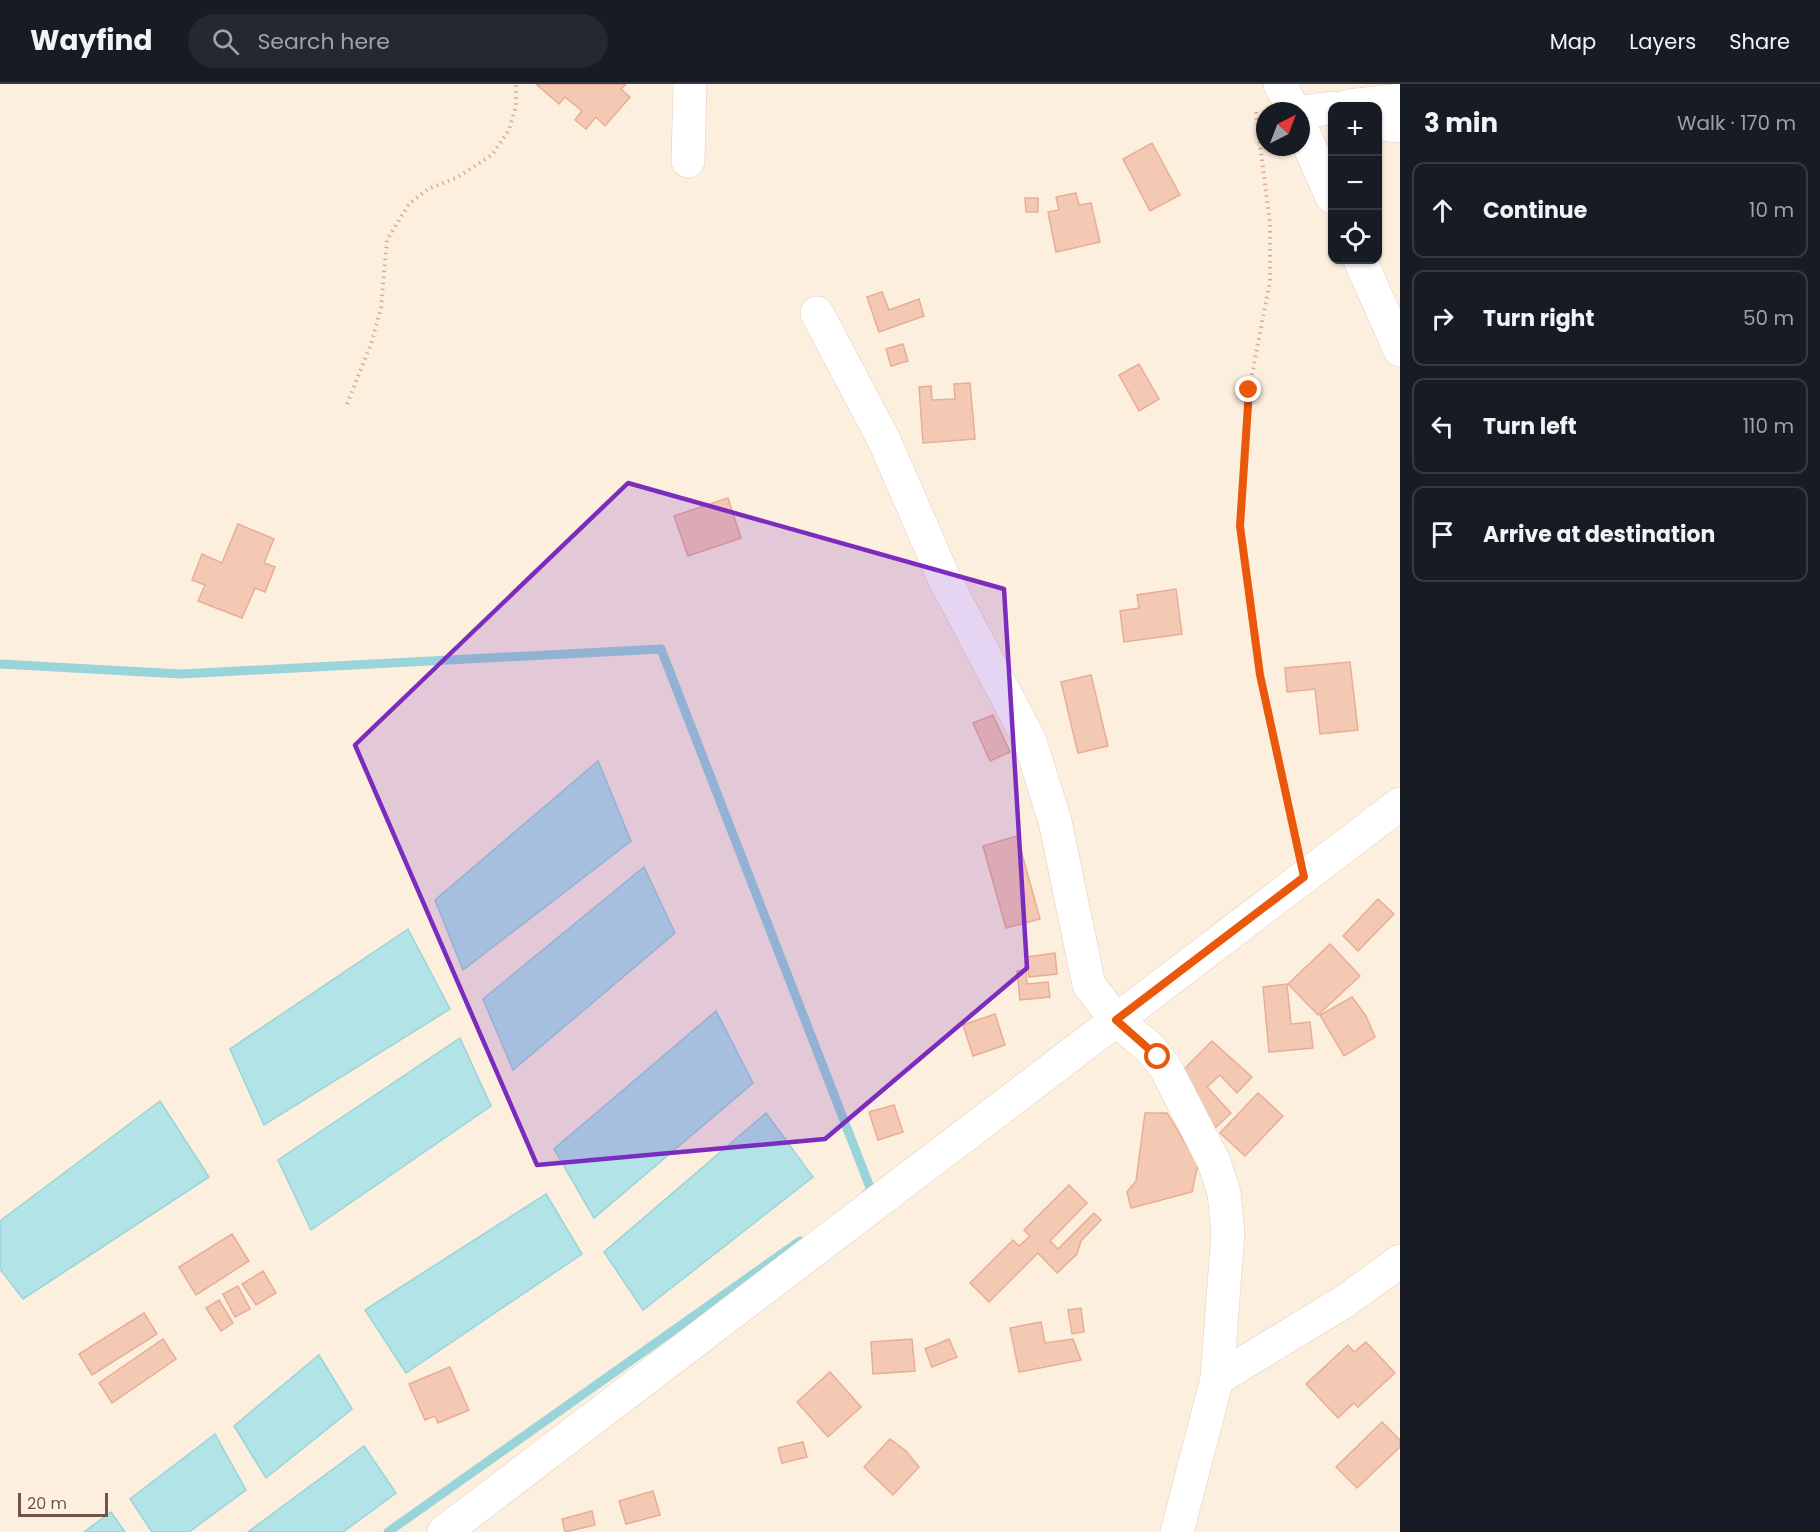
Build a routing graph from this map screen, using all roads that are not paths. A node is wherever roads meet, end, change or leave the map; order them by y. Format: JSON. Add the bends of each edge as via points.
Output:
{"nodes":[{"id":1,"x":690,"y":84,"type":"edge"},
{"id":2,"x":1280,"y":84,"type":"edge"},
{"id":3,"x":1400,"y":100,"type":"edge"},
{"id":4,"x":1289,"y":102,"type":"edge"},
{"id":5,"x":1382,"y":102,"type":"edge"},
{"id":6,"x":1328,"y":109,"type":"edge"},
{"id":7,"x":1310,"y":112,"type":"edge"},
{"id":8,"x":1310,"y":114,"type":"edge"},
{"id":9,"x":1328,"y":117,"type":"edge"},
{"id":10,"x":1382,"y":124,"type":"edge"},
{"id":11,"x":1400,"y":126,"type":"edge"},
{"id":12,"x":1310,"y":147,"type":"edge"},
{"id":13,"x":688,"y":161,"type":"dead end"},
{"id":14,"x":1328,"y":188,"type":"edge"},
{"id":15,"x":1362,"y":264,"type":"edge"},
{"id":16,"x":817,"y":313,"type":"dead end"},
{"id":17,"x":1400,"y":350,"type":"edge"},
{"id":18,"x":1400,"y":804,"type":"edge"},
{"id":19,"x":1116,"y":1020,"type":"junction"},
{"id":20,"x":1400,"y":1261,"type":"edge"},
{"id":21,"x":1217,"y":1379,"type":"junction"},
{"id":22,"x":444,"y":1532,"type":"edge"},
{"id":23,"x":1177,"y":1532,"type":"edge"}],
"edges":[{"from":1,"to":13,"type":"street"},
{"from":2,"to":4,"type":"street"},
{"from":3,"to":5,"type":"street"},
{"from":6,"to":7,"type":"street"},
{"from":8,"to":9,"type":"street"},
{"from":10,"to":11,"type":"street"},
{"from":12,"to":14,"type":"street"},
{"from":15,"to":17,"type":"street"},
{"from":16,"to":19,"type":"street","via":[[884,440],[944,578],[1030,741],[1055,821],[1086,976]]},
{"from":18,"to":19,"type":"street"},
{"from":19,"to":21,"type":"street","via":[[1150,1048],[1165,1067],[1214,1162],[1224,1193],[1228,1232]]},
{"from":19,"to":22,"type":"street"},
{"from":20,"to":21,"type":"street","via":[[1345,1301]]},
{"from":21,"to":23,"type":"street"}]}
